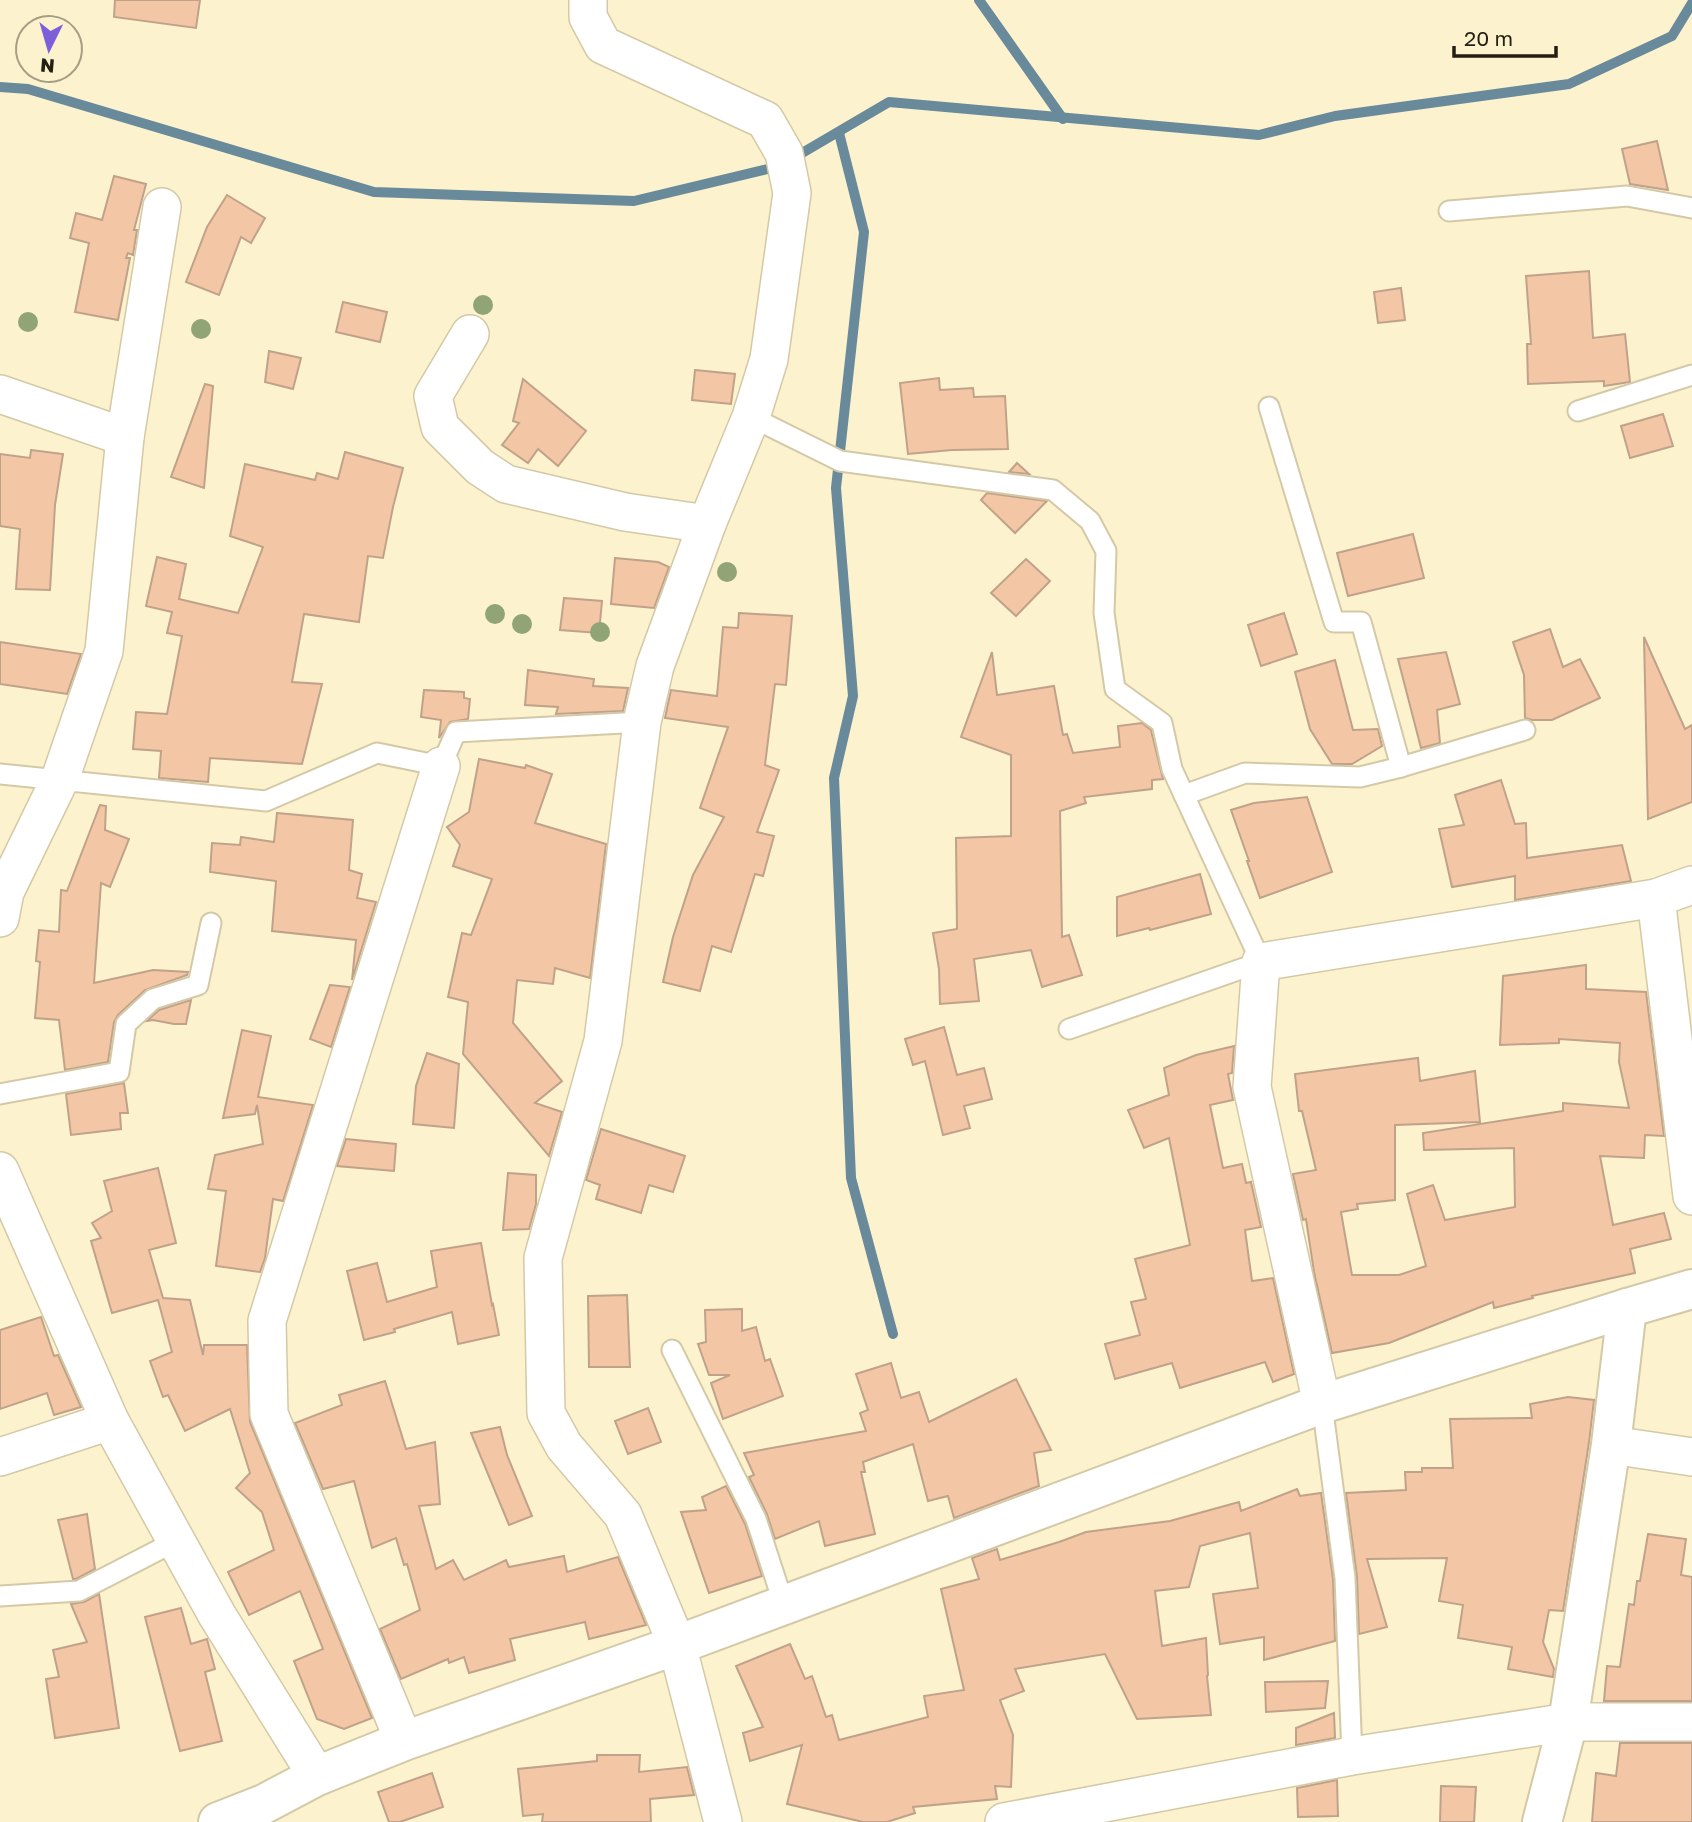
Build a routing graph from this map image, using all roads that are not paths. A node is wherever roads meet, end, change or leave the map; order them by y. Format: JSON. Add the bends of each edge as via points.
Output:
{"nodes":[{"id":1,"x":588,"y":0,"type":"edge"},
{"id":2,"x":162,"y":207,"type":"dead end"},
{"id":3,"x":1692,"y":208,"type":"edge"},
{"id":4,"x":1450,"y":211,"type":"dead end"},
{"id":5,"x":470,"y":334,"type":"dead end"},
{"id":6,"x":1692,"y":375,"type":"edge"},
{"id":7,"x":0,"y":394,"type":"edge"},
{"id":8,"x":1269,"y":407,"type":"dead end"},
{"id":9,"x":1578,"y":411,"type":"dead end"},
{"id":10,"x":751,"y":417,"type":"junction"},
{"id":11,"x":125,"y":437,"type":"junction"},
{"id":12,"x":707,"y":524,"type":"junction"},
{"id":13,"x":642,"y":722,"type":"junction"},
{"id":14,"x":1525,"y":730,"type":"dead end"},
{"id":15,"x":441,"y":766,"type":"junction"},
{"id":16,"x":1401,"y":766,"type":"junction"},
{"id":17,"x":0,"y":774,"type":"edge"},
{"id":18,"x":60,"y":779,"type":"junction"},
{"id":19,"x":1184,"y":795,"type":"junction"},
{"id":20,"x":1692,"y":885,"type":"edge"},
{"id":21,"x":1656,"y":898,"type":"junction"},
{"id":22,"x":0,"y":918,"type":"edge"},
{"id":23,"x":211,"y":923,"type":"dead end"},
{"id":24,"x":1261,"y":962,"type":"junction"},
{"id":25,"x":1069,"y":1029,"type":"dead end"},
{"id":26,"x":0,"y":1094,"type":"edge"},
{"id":27,"x":0,"y":1171,"type":"edge"},
{"id":28,"x":1692,"y":1196,"type":"edge"},
{"id":29,"x":1692,"y":1289,"type":"edge"},
{"id":30,"x":1627,"y":1308,"type":"junction"},
{"id":31,"x":672,"y":1350,"type":"dead end"},
{"id":32,"x":1322,"y":1404,"type":"junction"},
{"id":33,"x":110,"y":1421,"type":"junction"},
{"id":34,"x":1611,"y":1445,"type":"junction"},
{"id":35,"x":0,"y":1457,"type":"edge"},
{"id":36,"x":1692,"y":1457,"type":"edge"},
{"id":37,"x":176,"y":1541,"type":"junction"},
{"id":38,"x":0,"y":1596,"type":"edge"},
{"id":39,"x":784,"y":1605,"type":"junction"},
{"id":40,"x":677,"y":1646,"type":"junction"},
{"id":41,"x":1568,"y":1722,"type":"junction"},
{"id":42,"x":1692,"y":1722,"type":"edge"},
{"id":43,"x":404,"y":1741,"type":"junction"},
{"id":44,"x":1352,"y":1756,"type":"junction"},
{"id":45,"x":317,"y":1776,"type":"junction"},
{"id":46,"x":266,"y":1813,"type":"edge"},
{"id":47,"x":218,"y":1822,"type":"edge"},
{"id":48,"x":723,"y":1822,"type":"edge"},
{"id":49,"x":1004,"y":1822,"type":"edge"},
{"id":50,"x":1542,"y":1822,"type":"edge"}],
"edges":[{"from":1,"to":10,"type":"street","via":[[588,17],[603,45],[765,120],[784,153],[792,193],[769,359]]},
{"from":2,"to":11,"type":"street"},
{"from":3,"to":4,"type":"lane","via":[[1627,196]]},
{"from":5,"to":12,"type":"street","via":[[433,396],[440,427],[480,467],[506,484],[625,512]]},
{"from":6,"to":9,"type":"lane"},
{"from":7,"to":11,"type":"street"},
{"from":8,"to":16,"type":"lane","via":[[1334,622],[1361,622]]},
{"from":10,"to":12,"type":"street"},
{"from":10,"to":19,"type":"lane","via":[[840,461],[1053,490],[1090,521],[1106,551],[1104,613],[1115,689],[1162,723],[1172,769]]},
{"from":11,"to":18,"type":"street","via":[[104,651]]},
{"from":12,"to":13,"type":"street","via":[[655,666]]},
{"from":13,"to":15,"type":"lane","via":[[456,732]]},
{"from":13,"to":40,"type":"street","via":[[603,1041],[543,1258],[546,1413],[564,1446],[623,1515]]},
{"from":14,"to":16,"type":"lane"},
{"from":15,"to":18,"type":"lane","via":[[377,753],[266,801]]},
{"from":15,"to":43,"type":"street","via":[[267,1321],[269,1414]]},
{"from":16,"to":19,"type":"lane","via":[[1360,776],[1245,773]]},
{"from":17,"to":18,"type":"lane"},
{"from":18,"to":22,"type":"street","via":[[5,892]]},
{"from":19,"to":24,"type":"lane"},
{"from":20,"to":21,"type":"street"},
{"from":21,"to":24,"type":"street"},
{"from":21,"to":28,"type":"street"},
{"from":23,"to":26,"type":"lane","via":[[198,985],[153,999],[126,1024],[118,1072]]},
{"from":24,"to":25,"type":"lane"},
{"from":24,"to":32,"type":"street","via":[[1251,1087]]},
{"from":27,"to":33,"type":"street"},
{"from":29,"to":30,"type":"street"},
{"from":30,"to":32,"type":"street"},
{"from":30,"to":34,"type":"street"},
{"from":31,"to":39,"type":"lane","via":[[756,1519]]},
{"from":32,"to":39,"type":"street"},
{"from":32,"to":44,"type":"lane","via":[[1345,1578]]},
{"from":33,"to":35,"type":"street"},
{"from":33,"to":37,"type":"street"},
{"from":34,"to":36,"type":"street"},
{"from":34,"to":41,"type":"street"},
{"from":37,"to":38,"type":"lane","via":[[79,1591]]},
{"from":37,"to":45,"type":"street"},
{"from":39,"to":40,"type":"street"},
{"from":40,"to":43,"type":"street"},
{"from":40,"to":48,"type":"street"},
{"from":41,"to":42,"type":"street"},
{"from":41,"to":44,"type":"street"},
{"from":41,"to":50,"type":"street"},
{"from":43,"to":45,"type":"street"},
{"from":44,"to":49,"type":"street"},
{"from":45,"to":46,"type":"street"},
{"from":46,"to":47,"type":"street"}]}
